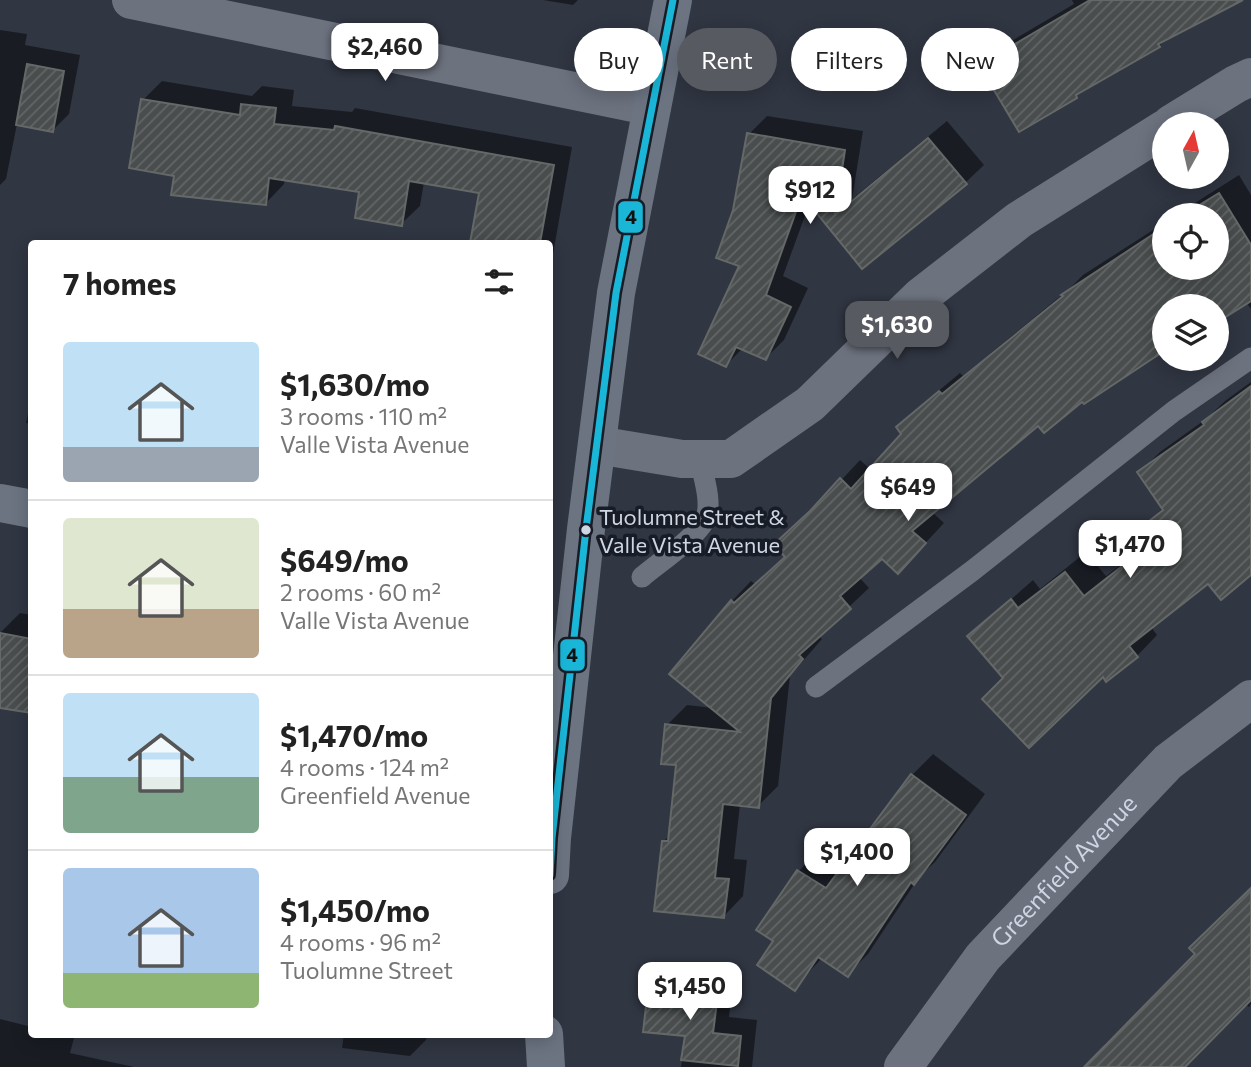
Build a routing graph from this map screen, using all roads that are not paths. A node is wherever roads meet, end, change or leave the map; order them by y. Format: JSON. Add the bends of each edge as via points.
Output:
{"nodes":[{"id":1,"x":131,"y":0,"type":"edge"},
{"id":2,"x":673,"y":0,"type":"edge"},
{"id":3,"x":1251,"y":77,"type":"edge"},
{"id":4,"x":652,"y":107,"type":"junction"},
{"id":5,"x":1190,"y":112,"type":"edge"},
{"id":6,"x":1152,"y":136,"type":"edge"},
{"id":7,"x":1251,"y":358,"type":"edge"},
{"id":8,"x":597,"y":445,"type":"junction"},
{"id":9,"x":716,"y":459,"type":"junction"},
{"id":10,"x":707,"y":500,"type":"junction"},
{"id":11,"x":0,"y":503,"type":"edge"},
{"id":12,"x":28,"y":508,"type":"edge"},
{"id":13,"x":642,"y":577,"type":"dead end"},
{"id":14,"x":562,"y":622,"type":"edge"},
{"id":15,"x":816,"y":687,"type":"dead end"},
{"id":16,"x":1251,"y":699,"type":"edge"},
{"id":17,"x":553,"y":812,"type":"edge"},
{"id":18,"x":544,"y":1038,"type":"edge"},
{"id":19,"x":546,"y":1067,"type":"edge"},
{"id":20,"x":902,"y":1067,"type":"edge"}],
"edges":[{"from":1,"to":4,"type":"street"},
{"from":2,"to":4,"type":"main road"},
{"from":3,"to":5,"type":"street"},
{"from":4,"to":8,"type":"main road","via":[[616,293]]},
{"from":6,"to":9,"type":"street","via":[[1018,220],[920,297],[810,404]]},
{"from":7,"to":15,"type":"lane","via":[[1174,411]]},
{"from":8,"to":9,"type":"street","via":[[682,459]]},
{"from":8,"to":14,"type":"main road"},
{"from":9,"to":10,"type":"lane"},
{"from":9,"to":10,"type":"lane"},
{"from":10,"to":13,"type":"lane","via":[[707,515],[700,527]]},
{"from":11,"to":12,"type":"main road"},
{"from":14,"to":17,"type":"main road"},
{"from":16,"to":20,"type":"street","name":"Greenfield Avenue","via":[[1159,771],[983,957]]},
{"from":18,"to":19,"type":"main road"}]}
